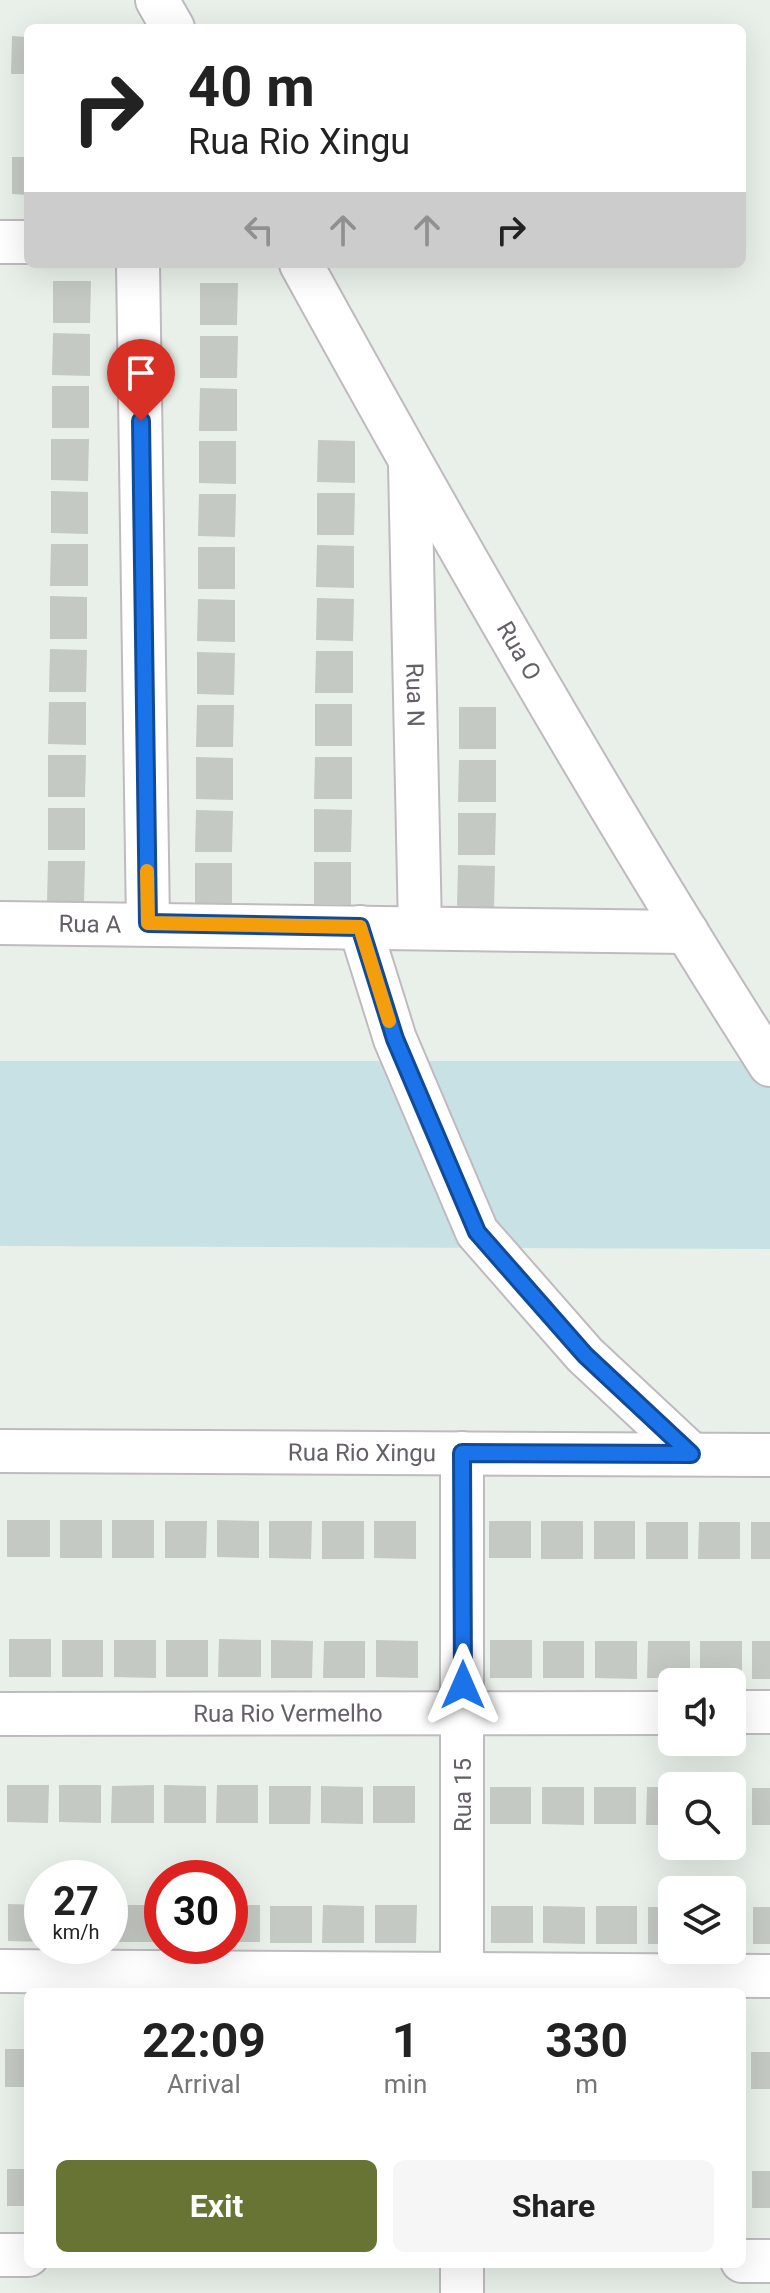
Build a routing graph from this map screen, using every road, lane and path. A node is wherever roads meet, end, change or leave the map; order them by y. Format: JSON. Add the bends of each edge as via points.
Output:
{"nodes":[{"id":1,"x":157,"y":0,"type":"edge"},
{"id":2,"x":171,"y":24,"type":"edge"},
{"id":3,"x":0,"y":242,"type":"edge"},
{"id":4,"x":24,"y":242,"type":"edge"},
{"id":5,"x":138,"y":268,"type":"edge"},
{"id":6,"x":303,"y":268,"type":"edge"},
{"id":7,"x":410,"y":462,"type":"junction"},
{"id":8,"x":0,"y":923,"type":"edge"},
{"id":9,"x":148,"y":923,"type":"junction"},
{"id":10,"x":360,"y":927,"type":"junction"},
{"id":11,"x":420,"y":928,"type":"junction"},
{"id":12,"x":687,"y":932,"type":"junction"},
{"id":13,"x":770,"y":1065,"type":"edge"},
{"id":14,"x":0,"y":1451,"type":"edge"},
{"id":15,"x":462,"y":1453,"type":"junction"},
{"id":16,"x":691,"y":1454,"type":"junction"},
{"id":17,"x":770,"y":1455,"type":"edge"},
{"id":18,"x":746,"y":1712,"type":"edge"},
{"id":19,"x":770,"y":1712,"type":"edge"},
{"id":20,"x":658,"y":1713,"type":"edge"},
{"id":21,"x":0,"y":1714,"type":"edge"},
{"id":22,"x":463,"y":1714,"type":"junction"},
{"id":23,"x":0,"y":1971,"type":"edge"},
{"id":24,"x":770,"y":1976,"type":"edge"},
{"id":25,"x":462,"y":1984,"type":"edge"},
{"id":26,"x":0,"y":2255,"type":"edge"},
{"id":27,"x":24,"y":2255,"type":"edge"},
{"id":28,"x":746,"y":2261,"type":"edge"},
{"id":29,"x":770,"y":2261,"type":"edge"},
{"id":30,"x":462,"y":2268,"type":"edge"},
{"id":31,"x":462,"y":2293,"type":"edge"}],
"edges":[{"from":1,"to":2,"type":"street"},
{"from":3,"to":4,"type":"street"},
{"from":5,"to":9,"type":"street"},
{"from":6,"to":7,"type":"street","name":"Rua O"},
{"from":7,"to":11,"type":"street","name":"Rua N"},
{"from":7,"to":12,"type":"street","name":"Rua O"},
{"from":8,"to":9,"type":"street","name":"Rua A"},
{"from":9,"to":10,"type":"street","name":"Rua A"},
{"from":10,"to":11,"type":"street","name":"Rua A"},
{"from":10,"to":16,"type":"street","via":[[395,1039],[477,1232],[585,1355]]},
{"from":11,"to":12,"type":"street","name":"Rua A"},
{"from":12,"to":13,"type":"street","name":"Rua O"},
{"from":14,"to":15,"type":"street","name":"Rua Rio Xingu"},
{"from":15,"to":16,"type":"street","name":"Rua Rio Xingu"},
{"from":15,"to":22,"type":"street","name":"Rua 15"},
{"from":16,"to":17,"type":"street","name":"Rua Rio Xingu"},
{"from":18,"to":19,"type":"street"},
{"from":20,"to":22,"type":"street","name":"Rua Rio Vermelho"},
{"from":21,"to":22,"type":"street","name":"Rua Rio Vermelho"},
{"from":22,"to":25,"type":"street","name":"Rua 15"},
{"from":23,"to":25,"type":"street"},
{"from":24,"to":25,"type":"street"},
{"from":26,"to":27,"type":"street"},
{"from":28,"to":29,"type":"street"},
{"from":30,"to":31,"type":"street"}]}
